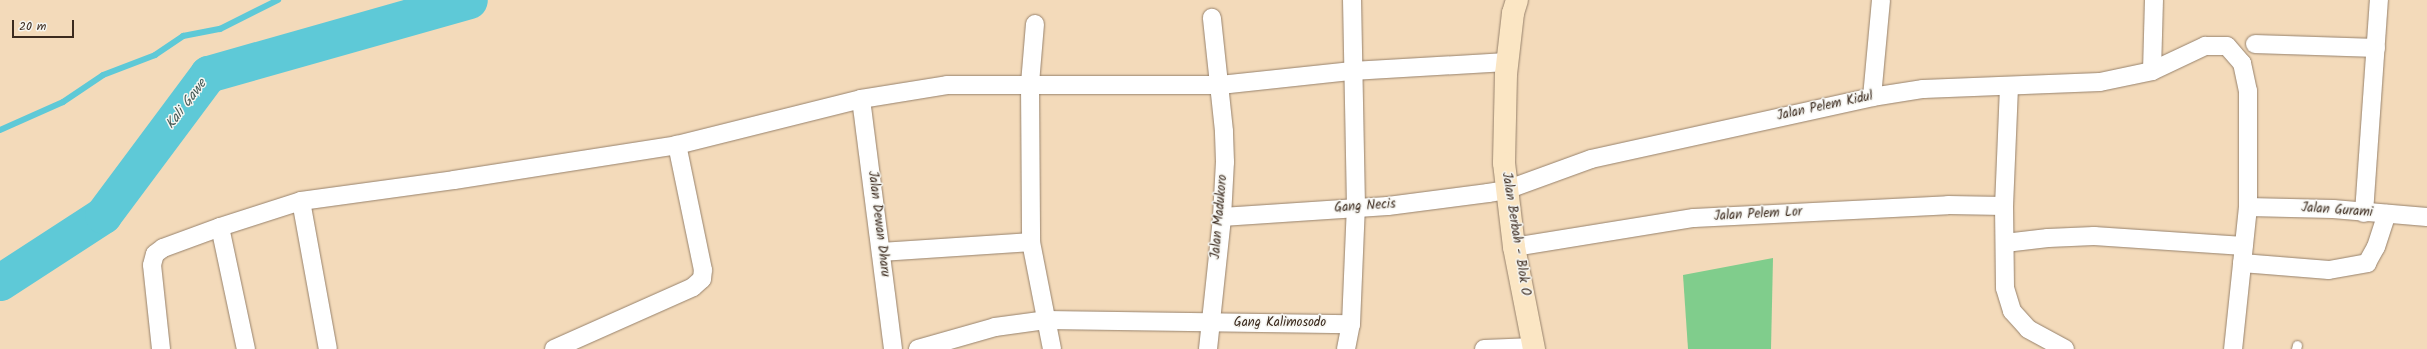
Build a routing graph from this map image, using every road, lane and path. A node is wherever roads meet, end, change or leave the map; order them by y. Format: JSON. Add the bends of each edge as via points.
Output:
{"nodes":[{"id":1,"x":1352,"y":0,"type":"edge"},
{"id":2,"x":1517,"y":0,"type":"edge"},
{"id":3,"x":1881,"y":0,"type":"edge"},
{"id":4,"x":2154,"y":0,"type":"edge"},
{"id":5,"x":2379,"y":0,"type":"edge"},
{"id":6,"x":1212,"y":18,"type":"dead end"},
{"id":7,"x":1035,"y":24,"type":"dead end"},
{"id":8,"x":2255,"y":44,"type":"dead end"},
{"id":9,"x":2376,"y":48,"type":"junction"},
{"id":10,"x":1508,"y":62,"type":"junction"},
{"id":11,"x":1352,"y":71,"type":"junction"},
{"id":12,"x":2152,"y":71,"type":"junction"},
{"id":13,"x":1030,"y":84,"type":"junction"},
{"id":14,"x":1220,"y":85,"type":"junction"},
{"id":15,"x":2009,"y":87,"type":"junction"},
{"id":16,"x":1872,"y":97,"type":"junction"},
{"id":17,"x":862,"y":100,"type":"junction"},
{"id":18,"x":676,"y":144,"type":"junction"},
{"id":19,"x":1506,"y":190,"type":"junction"},
{"id":20,"x":301,"y":201,"type":"junction"},
{"id":21,"x":2004,"y":206,"type":"junction"},
{"id":22,"x":1356,"y":207,"type":"junction"},
{"id":23,"x":2248,"y":207,"type":"junction"},
{"id":24,"x":2364,"y":213,"type":"junction"},
{"id":25,"x":2387,"y":214,"type":"junction"},
{"id":26,"x":1222,"y":216,"type":"junction"},
{"id":27,"x":2427,"y":217,"type":"edge"},
{"id":28,"x":220,"y":227,"type":"junction"},
{"id":29,"x":1031,"y":242,"type":"junction"},
{"id":30,"x":2005,"y":243,"type":"junction"},
{"id":31,"x":1514,"y":246,"type":"junction"},
{"id":32,"x":882,"y":252,"type":"junction"},
{"id":33,"x":2243,"y":255,"type":"junction"},
{"id":34,"x":1046,"y":320,"type":"junction"},
{"id":35,"x":1209,"y":323,"type":"junction"},
{"id":36,"x":1351,"y":324,"type":"junction"},
{"id":37,"x":1534,"y":348,"type":"edge"},
{"id":38,"x":161,"y":349,"type":"edge"},
{"id":39,"x":246,"y":349,"type":"edge"},
{"id":40,"x":328,"y":349,"type":"edge"},
{"id":41,"x":554,"y":349,"type":"edge"},
{"id":42,"x":893,"y":349,"type":"edge"},
{"id":43,"x":918,"y":349,"type":"edge"},
{"id":44,"x":1052,"y":349,"type":"edge"},
{"id":45,"x":1208,"y":349,"type":"edge"},
{"id":46,"x":1346,"y":349,"type":"edge"},
{"id":47,"x":1484,"y":349,"type":"edge"},
{"id":48,"x":2065,"y":349,"type":"edge"},
{"id":49,"x":2233,"y":349,"type":"edge"}],
"edges":[{"from":1,"to":11,"type":"street"},
{"from":2,"to":10,"type":"main road","name":"Jalan Berbah - Blok O","via":[[1513,13]]},
{"from":3,"to":16,"type":"street"},
{"from":4,"to":12,"type":"street"},
{"from":5,"to":9,"type":"street"},
{"from":6,"to":14,"type":"street","name":"Jalan Madukoro"},
{"from":7,"to":13,"type":"street"},
{"from":8,"to":9,"type":"street"},
{"from":9,"to":24,"type":"street"},
{"from":10,"to":11,"type":"street"},
{"from":10,"to":19,"type":"main road","name":"Jalan Berbah - Blok O","via":[[1504,124]]},
{"from":11,"to":14,"type":"street"},
{"from":11,"to":22,"type":"street"},
{"from":12,"to":15,"type":"street","name":"Jalan Pelem Kidul","via":[[2100,82]]},
{"from":12,"to":23,"type":"street","name":"Jalan Pelem Kidul","via":[[2205,46],[2227,46],[2242,62],[2248,91]]},
{"from":13,"to":14,"type":"street"},
{"from":13,"to":17,"type":"street","via":[[947,85]]},
{"from":13,"to":29,"type":"street"},
{"from":14,"to":26,"type":"street","name":"Jalan Madukoro","via":[[1224,131]]},
{"from":15,"to":16,"type":"street","name":"Jalan Pelem Kidul","via":[[1923,89]]},
{"from":15,"to":21,"type":"street"},
{"from":16,"to":19,"type":"street","name":"Jalan Pelem Kidul","via":[[1591,159]]},
{"from":17,"to":18,"type":"street"},
{"from":17,"to":32,"type":"street","name":"Jalan Dewan Dharu"},
{"from":18,"to":20,"type":"street","via":[[454,180]]},
{"from":18,"to":41,"type":"street","via":[[702,279],[693,287]]},
{"from":19,"to":22,"type":"street","name":"Gang Necis","via":[[1388,206]]},
{"from":19,"to":31,"type":"main road","name":"Jalan Berbah - Blok O"},
{"from":20,"to":28,"type":"street"},
{"from":20,"to":40,"type":"street"},
{"from":21,"to":30,"type":"street"},
{"from":21,"to":31,"type":"street","name":"Jalan Pelem Lor","via":[[1940,206],[1694,218]]},
{"from":22,"to":26,"type":"street","name":"Gang Necis"},
{"from":22,"to":36,"type":"street"},
{"from":23,"to":24,"type":"street","name":"Jalan Gurami","via":[[2333,209]]},
{"from":23,"to":33,"type":"street","name":"Jalan Pelem Kidul"},
{"from":24,"to":25,"type":"street","name":"Jalan Gurami"},
{"from":25,"to":27,"type":"street","name":"Jalan Gurami"},
{"from":25,"to":33,"type":"street","via":[[2376,247],[2367,263],[2329,270]]},
{"from":26,"to":35,"type":"street","name":"Jalan Madukoro"},
{"from":28,"to":38,"type":"street","via":[[163,248],[154,254],[152,265]]},
{"from":28,"to":39,"type":"street"},
{"from":29,"to":32,"type":"street"},
{"from":29,"to":34,"type":"street"},
{"from":30,"to":33,"type":"street","via":[[2094,236]]},
{"from":30,"to":48,"type":"street","via":[[2005,288],[2012,311],[2028,329]]},
{"from":31,"to":37,"type":"main road","name":"Jalan Berbah - Blok O"},
{"from":32,"to":42,"type":"street","name":"Jalan Dewan Dharu"},
{"from":33,"to":49,"type":"street","name":"Jalan Pelem Kidul"},
{"from":34,"to":35,"type":"street","name":"Gang Kalimosodo"},
{"from":34,"to":43,"type":"street","name":"Gang Kalimosodo","via":[[995,327]]},
{"from":34,"to":44,"type":"street"},
{"from":35,"to":36,"type":"street","name":"Gang Kalimosodo"},
{"from":35,"to":45,"type":"street","name":"Jalan Madukoro"},
{"from":36,"to":46,"type":"street"},
{"from":37,"to":47,"type":"street"}]}
